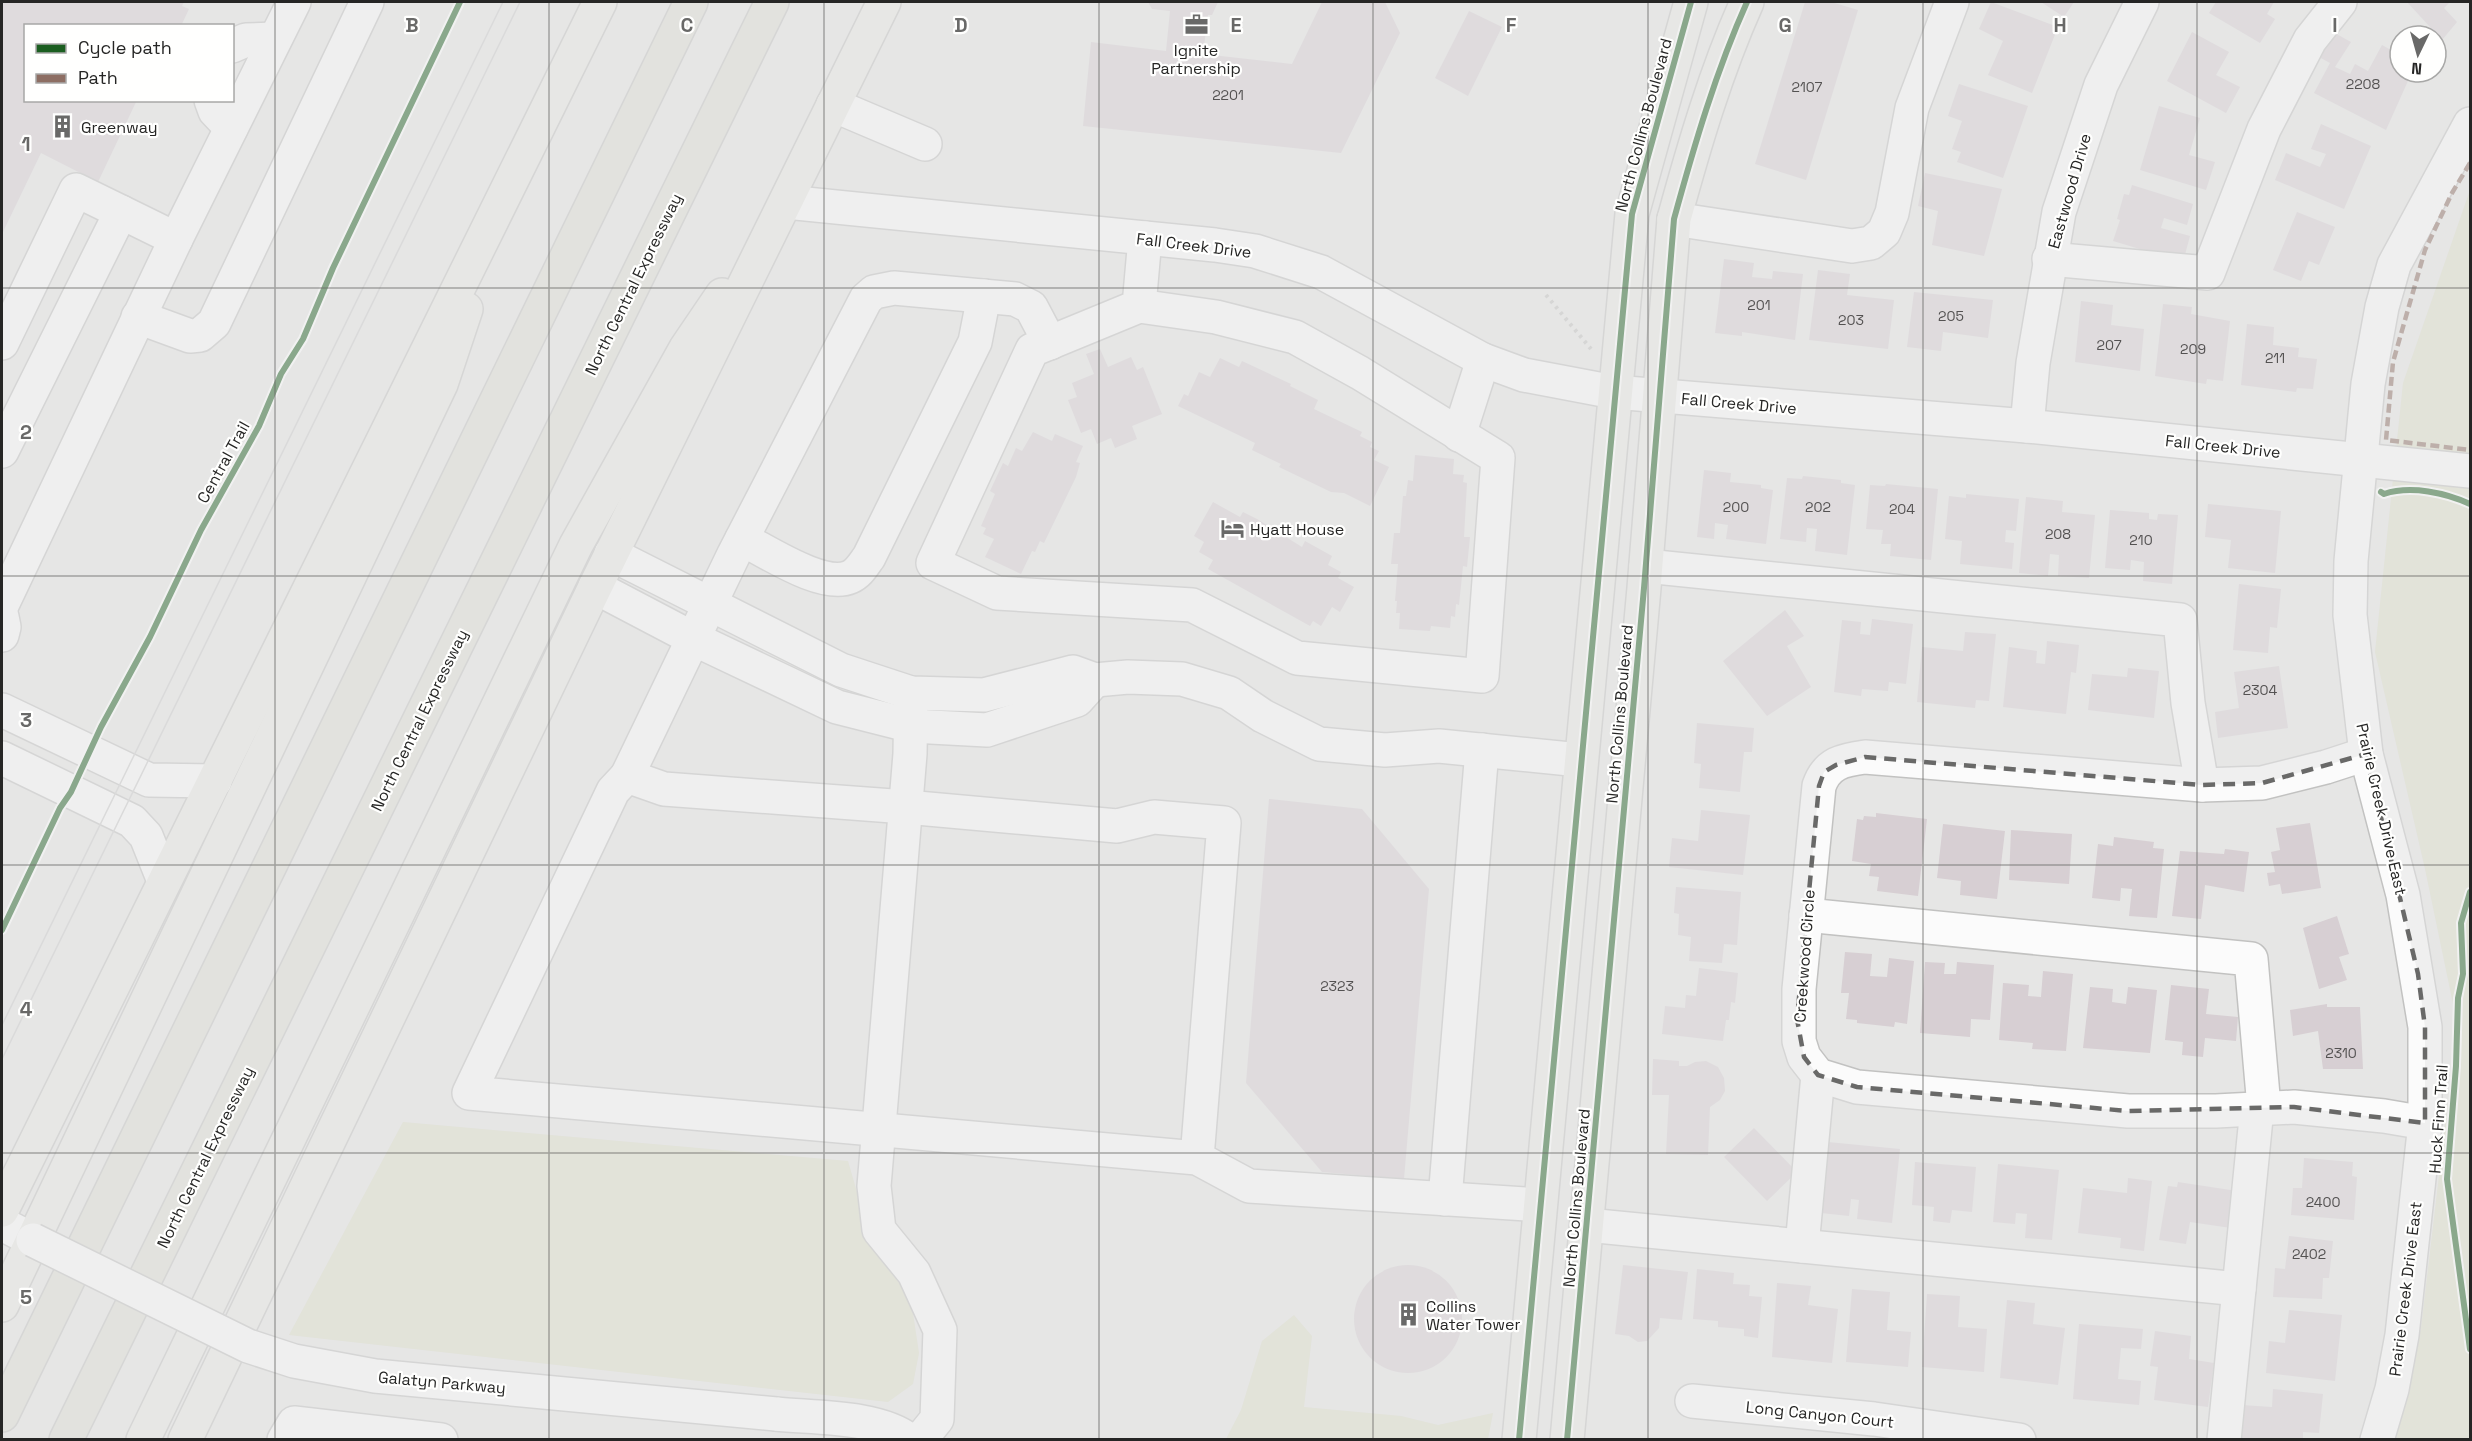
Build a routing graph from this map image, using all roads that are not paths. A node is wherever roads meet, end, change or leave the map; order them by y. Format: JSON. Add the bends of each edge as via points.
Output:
{"nodes":[{"id":1,"x":294,"y":2,"type":"edge"},
{"id":2,"x":367,"y":2,"type":"edge"},
{"id":3,"x":600,"y":2,"type":"edge"},
{"id":4,"x":691,"y":2,"type":"edge"},
{"id":5,"x":772,"y":2,"type":"edge"},
{"id":6,"x":884,"y":2,"type":"edge"},
{"id":7,"x":1747,"y":2,"type":"edge"},
{"id":8,"x":1952,"y":2,"type":"edge"},
{"id":9,"x":2142,"y":2,"type":"edge"},
{"id":10,"x":2340,"y":2,"type":"edge"},
{"id":11,"x":1686,"y":3,"type":"edge"},
{"id":12,"x":1734,"y":31,"type":"junction"},
{"id":13,"x":275,"y":39,"type":"junction"},
{"id":14,"x":234,"y":45,"type":"edge"},
{"id":15,"x":212,"y":102,"type":"edge"},
{"id":16,"x":833,"y":105,"type":"junction"},
{"id":17,"x":2470,"y":124,"type":"edge"},
{"id":18,"x":231,"y":128,"type":"junction"},
{"id":19,"x":925,"y":144,"type":"dead end"},
{"id":20,"x":504,"y":196,"type":"junction"},
{"id":21,"x":786,"y":202,"type":"junction"},
{"id":22,"x":122,"y":212,"type":"junction"},
{"id":23,"x":1674,"y":219,"type":"junction"},
{"id":24,"x":1145,"y":238,"type":"junction"},
{"id":25,"x":176,"y":239,"type":"junction"},
{"id":26,"x":2049,"y":259,"type":"junction"},
{"id":27,"x":984,"y":296,"type":"junction"},
{"id":28,"x":1139,"y":306,"type":"junction"},
{"id":29,"x":138,"y":317,"type":"junction"},
{"id":30,"x":2,"y":343,"type":"edge"},
{"id":31,"x":1050,"y":343,"type":"junction"},
{"id":32,"x":1483,"y":360,"type":"junction"},
{"id":33,"x":1614,"y":392,"type":"junction"},
{"id":34,"x":1659,"y":396,"type":"junction"},
{"id":35,"x":2027,"y":426,"type":"junction"},
{"id":36,"x":1460,"y":435,"type":"junction"},
{"id":37,"x":2,"y":451,"type":"edge"},
{"id":38,"x":2360,"y":460,"type":"junction"},
{"id":39,"x":2470,"y":471,"type":"edge"},
{"id":40,"x":742,"y":539,"type":"junction"},
{"id":41,"x":612,"y":554,"type":"junction"},
{"id":42,"x":1646,"y":566,"type":"junction"},
{"id":43,"x":595,"y":587,"type":"junction"},
{"id":44,"x":711,"y":604,"type":"junction"},
{"id":45,"x":2,"y":605,"type":"edge"},
{"id":46,"x":2,"y":616,"type":"edge"},
{"id":47,"x":2,"y":635,"type":"edge"},
{"id":48,"x":694,"y":639,"type":"junction"},
{"id":49,"x":1095,"y":680,"type":"junction"},
{"id":50,"x":911,"y":693,"type":"junction"},
{"id":51,"x":2,"y":710,"type":"edge"},
{"id":52,"x":912,"y":726,"type":"junction"},
{"id":53,"x":1482,"y":750,"type":"junction"},
{"id":54,"x":2366,"y":754,"type":"junction"},
{"id":55,"x":2,"y":758,"type":"edge"},
{"id":56,"x":1580,"y":760,"type":"junction"},
{"id":57,"x":1628,"y":765,"type":"junction"},
{"id":58,"x":627,"y":776,"type":"junction"},
{"id":59,"x":215,"y":781,"type":"junction"},
{"id":60,"x":2202,"y":785,"type":"junction"},
{"id":61,"x":906,"y":807,"type":"junction"},
{"id":62,"x":164,"y":881,"type":"junction"},
{"id":63,"x":1806,"y":915,"type":"junction"},
{"id":64,"x":1818,"y":1075,"type":"junction"},
{"id":65,"x":2260,"y":1108,"type":"junction"},
{"id":66,"x":2425,"y":1123,"type":"junction"},
{"id":67,"x":879,"y":1131,"type":"junction"},
{"id":68,"x":1197,"y":1158,"type":"junction"},
{"id":69,"x":1444,"y":1199,"type":"junction"},
{"id":70,"x":2,"y":1210,"type":"edge"},
{"id":71,"x":1539,"y":1213,"type":"junction"},
{"id":72,"x":2,"y":1224,"type":"edge"},
{"id":73,"x":1587,"y":1225,"type":"junction"},
{"id":74,"x":33,"y":1240,"type":"junction"},
{"id":75,"x":1802,"y":1246,"type":"junction"},
{"id":76,"x":2239,"y":1289,"type":"junction"},
{"id":77,"x":2,"y":1305,"type":"edge"},
{"id":78,"x":201,"y":1323,"type":"junction"},
{"id":79,"x":1692,"y":1401,"type":"dead end"},
{"id":80,"x":2,"y":1416,"type":"edge"},
{"id":81,"x":66,"y":1440,"type":"edge"},
{"id":82,"x":143,"y":1440,"type":"edge"},
{"id":83,"x":185,"y":1440,"type":"edge"},
{"id":84,"x":284,"y":1440,"type":"edge"},
{"id":85,"x":441,"y":1440,"type":"edge"},
{"id":86,"x":909,"y":1440,"type":"edge"},
{"id":87,"x":920,"y":1440,"type":"edge"},
{"id":88,"x":1519,"y":1440,"type":"edge"},
{"id":89,"x":1567,"y":1440,"type":"edge"},
{"id":90,"x":2019,"y":1440,"type":"edge"},
{"id":91,"x":2224,"y":1440,"type":"edge"},
{"id":92,"x":2377,"y":1440,"type":"edge"}],
"edges":[{"from":1,"to":13,"type":"street"},
{"from":2,"to":29,"type":"street","via":[[214,323],[201,335],[190,336]]},
{"from":3,"to":20,"type":"main road"},
{"from":4,"to":80,"type":"highway"},
{"from":5,"to":81,"type":"highway","name":"North Central Expressway"},
{"from":6,"to":16,"type":"main road"},
{"from":7,"to":12,"type":"main road","name":"North Collins Boulevard"},
{"from":8,"to":23,"type":"street","via":[[1912,108],[1892,213],[1884,232],[1871,243],[1852,246]]},
{"from":9,"to":26,"type":"street","name":"Eastwood Drive","via":[[2101,85],[2059,212]]},
{"from":10,"to":26,"type":"street","via":[[2310,40],[2264,129],[2208,273]]},
{"from":11,"to":12,"type":"main road"},
{"from":11,"to":33,"type":"main road","name":"North Collins Boulevard","via":[[1632,214]]},
{"from":12,"to":23,"type":"main road","name":"North Collins Boulevard"},
{"from":13,"to":14,"type":"street","via":[[246,40]]},
{"from":13,"to":18,"type":"street"},
{"from":15,"to":18,"type":"street"},
{"from":16,"to":19,"type":"street"},
{"from":16,"to":21,"type":"main road"},
{"from":17,"to":38,"type":"street","name":"Prairie Creek Drive East","via":[[2394,265],[2368,384]]},
{"from":18,"to":25,"type":"street"},
{"from":20,"to":59,"type":"main road"},
{"from":20,"to":74,"type":"main road","via":[[441,384]]},
{"from":21,"to":24,"type":"street","name":"Fall Creek Drive"},
{"from":21,"to":41,"type":"main road"},
{"from":21,"to":78,"type":"main road","via":[[686,348],[576,545]]},
{"from":22,"to":25,"type":"street"},
{"from":22,"to":30,"type":"street","via":[[76,190]]},
{"from":22,"to":37,"type":"street"},
{"from":23,"to":34,"type":"main road","name":"North Collins Boulevard"},
{"from":24,"to":28,"type":"street"},
{"from":24,"to":32,"type":"street","name":"Fall Creek Drive","via":[[1255,251],[1321,272]]},
{"from":25,"to":29,"type":"street"},
{"from":26,"to":35,"type":"street","name":"Eastwood Drive"},
{"from":27,"to":31,"type":"street","via":[[1015,299],[1031,307]]},
{"from":27,"to":40,"type":"street","via":[[894,288],[874,292],[866,299]]},
{"from":27,"to":40,"type":"street","via":[[975,342],[859,571],[849,578],[827,580]]},
{"from":28,"to":31,"type":"street"},
{"from":28,"to":36,"type":"street","via":[[1216,317],[1295,337]]},
{"from":29,"to":45,"type":"street"},
{"from":31,"to":36,"type":"street","via":[[1032,350],[933,562],[997,593],[1192,605],[1297,658],[1482,676],[1498,458]]},
{"from":32,"to":33,"type":"street","name":"Fall Creek Drive","via":[[1524,375]]},
{"from":32,"to":36,"type":"street"},
{"from":33,"to":34,"type":"street","name":"Fall Creek Drive"},
{"from":33,"to":56,"type":"main road","name":"North Collins Boulevard"},
{"from":34,"to":35,"type":"street","name":"Fall Creek Drive"},
{"from":34,"to":42,"type":"main road","name":"North Collins Boulevard"},
{"from":35,"to":38,"type":"street","name":"Fall Creek Drive"},
{"from":38,"to":39,"type":"street","name":"Fall Creek Drive"},
{"from":38,"to":54,"type":"street","name":"Prairie Creek Drive East","via":[[2350,615]]},
{"from":40,"to":44,"type":"street"},
{"from":41,"to":43,"type":"main road"},
{"from":41,"to":44,"type":"street"},
{"from":42,"to":57,"type":"main road","name":"North Collins Boulevard"},
{"from":42,"to":60,"type":"street","via":[[2180,620],[2188,703]]},
{"from":43,"to":48,"type":"street"},
{"from":43,"to":83,"type":"main road"},
{"from":44,"to":48,"type":"street"},
{"from":44,"to":50,"type":"street","via":[[842,670]]},
{"from":46,"to":47,"type":"street"},
{"from":48,"to":52,"type":"street","via":[[837,707]]},
{"from":48,"to":58,"type":"street"},
{"from":49,"to":50,"type":"street","via":[[1073,672],[984,695]]},
{"from":49,"to":52,"type":"street","via":[[1077,700],[987,730]]},
{"from":49,"to":53,"type":"street","via":[[1182,679],[1229,693],[1263,716],[1319,744],[1385,750],[1439,746]]},
{"from":50,"to":52,"type":"street"},
{"from":51,"to":59,"type":"street","via":[[149,780]]},
{"from":52,"to":61,"type":"street"},
{"from":53,"to":56,"type":"street"},
{"from":53,"to":69,"type":"street"},
{"from":54,"to":60,"type":"street","name":"Creekwood Circle","via":[[2262,783]]},
{"from":54,"to":66,"type":"street","name":"Prairie Creek Drive East","via":[[2403,895],[2418,974],[2425,1027]]},
{"from":55,"to":62,"type":"street","via":[[132,821],[146,836]]},
{"from":56,"to":57,"type":"main road"},
{"from":56,"to":71,"type":"main road","name":"North Collins Boulevard"},
{"from":57,"to":73,"type":"main road","name":"North Collins Boulevard"},
{"from":58,"to":61,"type":"street","via":[[664,789]]},
{"from":58,"to":67,"type":"street","via":[[613,791],[469,1093]]},
{"from":59,"to":62,"type":"main road"},
{"from":60,"to":63,"type":"street","name":"Creekwood Circle","via":[[1865,757],[1848,759],[1824,772],[1819,786]]},
{"from":61,"to":67,"type":"street"},
{"from":61,"to":68,"type":"street","via":[[1117,826],[1154,817],[1224,823]]},
{"from":62,"to":70,"type":"main road"},
{"from":63,"to":64,"type":"street","name":"Creekwood Circle","via":[[1797,1019],[1804,1057]]},
{"from":63,"to":65,"type":"street","via":[[2251,958]]},
{"from":64,"to":65,"type":"street","via":[[1857,1087],[2128,1111]]},
{"from":64,"to":75,"type":"street"},
{"from":65,"to":66,"type":"street","via":[[2294,1107]]},
{"from":65,"to":76,"type":"street"},
{"from":66,"to":92,"type":"street","name":"Prairie Creek Drive East","via":[[2402,1335]]},
{"from":67,"to":68,"type":"street"},
{"from":67,"to":87,"type":"street","via":[[874,1186],[879,1230],[914,1273],[940,1330],[937,1419]]},
{"from":68,"to":69,"type":"street","via":[[1249,1186]]},
{"from":69,"to":71,"type":"street"},
{"from":71,"to":73,"type":"main road"},
{"from":71,"to":88,"type":"main road","name":"North Collins Boulevard"},
{"from":72,"to":74,"type":"street","name":"Galatyn Parkway"},
{"from":73,"to":75,"type":"street"},
{"from":73,"to":89,"type":"main road","name":"North Collins Boulevard"},
{"from":74,"to":77,"type":"main road"},
{"from":74,"to":78,"type":"street","name":"Galatyn Parkway","bridge":true},
{"from":75,"to":76,"type":"street"},
{"from":76,"to":91,"type":"street"},
{"from":78,"to":82,"type":"main road"},
{"from":78,"to":86,"type":"street","name":"Galatyn Parkway","bridge":true,"via":[[248,1346],[342,1371],[858,1422],[897,1430]]},
{"from":79,"to":90,"type":"street","name":"Long Canyon Court","via":[[1874,1419]]},
{"from":84,"to":85,"type":"street","via":[[294,1423]]}]}
